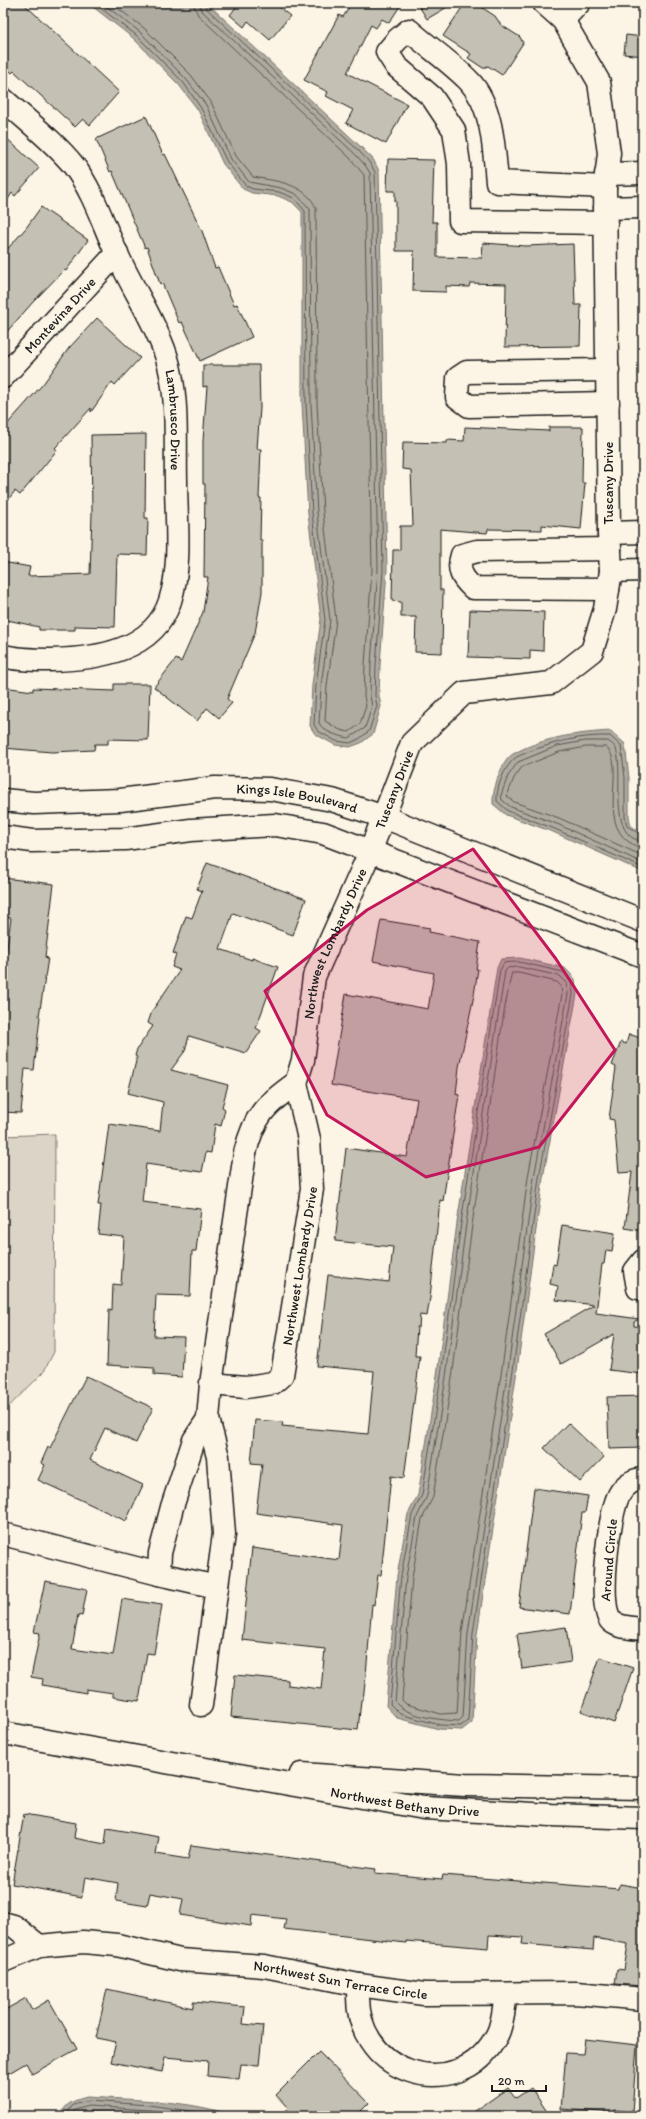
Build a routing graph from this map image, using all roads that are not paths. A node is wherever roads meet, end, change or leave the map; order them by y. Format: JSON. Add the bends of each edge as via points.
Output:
{"nodes":[{"id":1,"x":544,"y":3,"type":"edge"},
{"id":2,"x":579,"y":3,"type":"edge"},
{"id":3,"x":563,"y":20,"type":"junction"},
{"id":4,"x":3,"y":99,"type":"edge"},
{"id":5,"x":643,"y":173,"type":"edge"},
{"id":6,"x":606,"y":180,"type":"junction"},
{"id":7,"x":643,"y":207,"type":"edge"},
{"id":8,"x":605,"y":216,"type":"junction"},
{"id":9,"x":116,"y":253,"type":"junction"},
{"id":10,"x":608,"y":370,"type":"junction"},
{"id":11,"x":3,"y":377,"type":"edge"},
{"id":12,"x":608,"y":403,"type":"junction"},
{"id":13,"x":643,"y":532,"type":"edge"},
{"id":14,"x":609,"y":541,"type":"junction"},
{"id":15,"x":643,"y":570,"type":"edge"},
{"id":16,"x":610,"y":580,"type":"junction"},
{"id":17,"x":3,"y":656,"type":"edge"},
{"id":18,"x":3,"y":800,"type":"edge"},
{"id":19,"x":384,"y":817,"type":"junction"},
{"id":20,"x":3,"y":838,"type":"edge"},
{"id":21,"x":370,"y":852,"type":"junction"},
{"id":22,"x":643,"y":921,"type":"edge"},
{"id":23,"x":643,"y":956,"type":"edge"},
{"id":24,"x":296,"y":1083,"type":"junction"},
{"id":25,"x":643,"y":1261,"type":"edge"},
{"id":26,"x":643,"y":1289,"type":"edge"},
{"id":27,"x":211,"y":1384,"type":"junction"},
{"id":28,"x":208,"y":1418,"type":"junction"},
{"id":29,"x":643,"y":1479,"type":"edge"},
{"id":30,"x":3,"y":1534,"type":"edge"},
{"id":31,"x":159,"y":1574,"type":"junction"},
{"id":32,"x":217,"y":1587,"type":"junction"},
{"id":33,"x":643,"y":1629,"type":"edge"},
{"id":34,"x":201,"y":1705,"type":"dead end"},
{"id":35,"x":3,"y":1733,"type":"edge"},
{"id":36,"x":170,"y":1761,"type":"junction"},
{"id":37,"x":643,"y":1788,"type":"edge"},
{"id":38,"x":643,"y":1818,"type":"edge"},
{"id":39,"x":3,"y":1923,"type":"edge"},
{"id":40,"x":39,"y":1946,"type":"junction"},
{"id":41,"x":3,"y":1961,"type":"edge"},
{"id":42,"x":359,"y":1985,"type":"junction"},
{"id":43,"x":506,"y":1994,"type":"junction"},
{"id":44,"x":643,"y":1999,"type":"edge"}],
"edges":[{"from":1,"to":3,"type":"street","name":"Tuscany Drive"},
{"from":2,"to":3,"type":"street"},
{"from":3,"to":6,"type":"street","name":"Tuscany Drive","via":[[599,82],[609,153]]},
{"from":4,"to":9,"type":"street","name":"Lambrusco Drive","via":[[74,167],[99,210]]},
{"from":5,"to":6,"type":"street"},
{"from":6,"to":8,"type":"street","name":"Tuscany Drive"},
{"from":6,"to":8,"type":"street","via":[[497,182],[493,142],[486,111],[470,83],[409,30],[387,52],[396,66],[432,97],[454,130],[459,164],[460,221]]},
{"from":7,"to":8,"type":"street"},
{"from":8,"to":10,"type":"street","name":"Tuscany Drive"},
{"from":9,"to":11,"type":"street","name":"Montevina Drive"},
{"from":9,"to":17,"type":"street","name":"Lambrusco Drive","via":[[153,324],[172,377],[177,566],[170,600],[158,623],[144,637],[115,652],[79,659],[28,660]]},
{"from":10,"to":12,"type":"street","name":"Tuscany Drive"},
{"from":10,"to":12,"type":"street","via":[[467,372],[458,378],[457,397],[469,406]]},
{"from":12,"to":14,"type":"street","name":"Tuscany Drive"},
{"from":13,"to":14,"type":"street"},
{"from":14,"to":16,"type":"street","name":"Tuscany Drive"},
{"from":14,"to":16,"type":"street","via":[[477,551],[462,555],[460,561],[462,578],[473,588]]},
{"from":15,"to":16,"type":"street"},
{"from":16,"to":19,"type":"street","name":"Tuscany Drive","via":[[605,609],[592,651],[551,683],[464,692],[412,744]]},
{"from":18,"to":19,"type":"street","name":"Kings Isle Boulevard","via":[[34,803],[120,800],[215,788],[270,789],[332,800]]},
{"from":19,"to":21,"type":"street","name":"Tuscany Drive"},
{"from":19,"to":22,"type":"street","name":"Kings Isle Boulevard"},
{"from":20,"to":21,"type":"street","name":"Kings Isle Boulevard","via":[[126,839],[191,830],[275,825],[323,833]]},
{"from":21,"to":23,"type":"street","name":"Kings Isle Boulevard"},
{"from":21,"to":24,"type":"street","name":"Northwest Lombardy Drive","via":[[314,977],[303,1060]]},
{"from":24,"to":27,"type":"street","via":[[271,1101],[251,1129],[245,1153]]},
{"from":24,"to":27,"type":"street","name":"Northwest Lombardy Drive","via":[[309,1139],[312,1190],[282,1375],[273,1383],[246,1387]]},
{"from":25,"to":26,"type":"street","via":[[635,1271],[638,1288]]},
{"from":27,"to":28,"type":"street"},
{"from":28,"to":31,"type":"street","via":[[194,1440],[172,1507],[160,1553]]},
{"from":28,"to":32,"type":"street","via":[[218,1457],[224,1534]]},
{"from":29,"to":33,"type":"street","name":"Around Circle","via":[[632,1481],[626,1486],[619,1494],[614,1507],[605,1570],[604,1599],[610,1620],[618,1625]]},
{"from":30,"to":31,"type":"street"},
{"from":31,"to":32,"type":"street"},
{"from":32,"to":34,"type":"street"},
{"from":35,"to":36,"type":"street","name":"Northwest Bethany Drive"},
{"from":36,"to":37,"type":"street","name":"Northwest Bethany Drive","via":[[297,1774],[465,1785]]},
{"from":36,"to":38,"type":"street","name":"Northwest Bethany Drive","via":[[424,1808]]},
{"from":39,"to":40,"type":"street","via":[[14,1926]]},
{"from":40,"to":41,"type":"street","name":"Northwest Sun Terrace Circle"},
{"from":40,"to":42,"type":"street","name":"Northwest Sun Terrace Circle","via":[[83,1942],[116,1945],[180,1960],[264,1966]]},
{"from":42,"to":43,"type":"street","name":"Northwest Sun Terrace Circle","via":[[424,1994]]},
{"from":42,"to":43,"type":"street","via":[[359,2013],[362,2027],[369,2040],[389,2061],[402,2069],[427,2074],[455,2071],[480,2057],[498,2034]]},
{"from":43,"to":44,"type":"street","name":"Northwest Sun Terrace Circle","via":[[576,1993]]}]}
